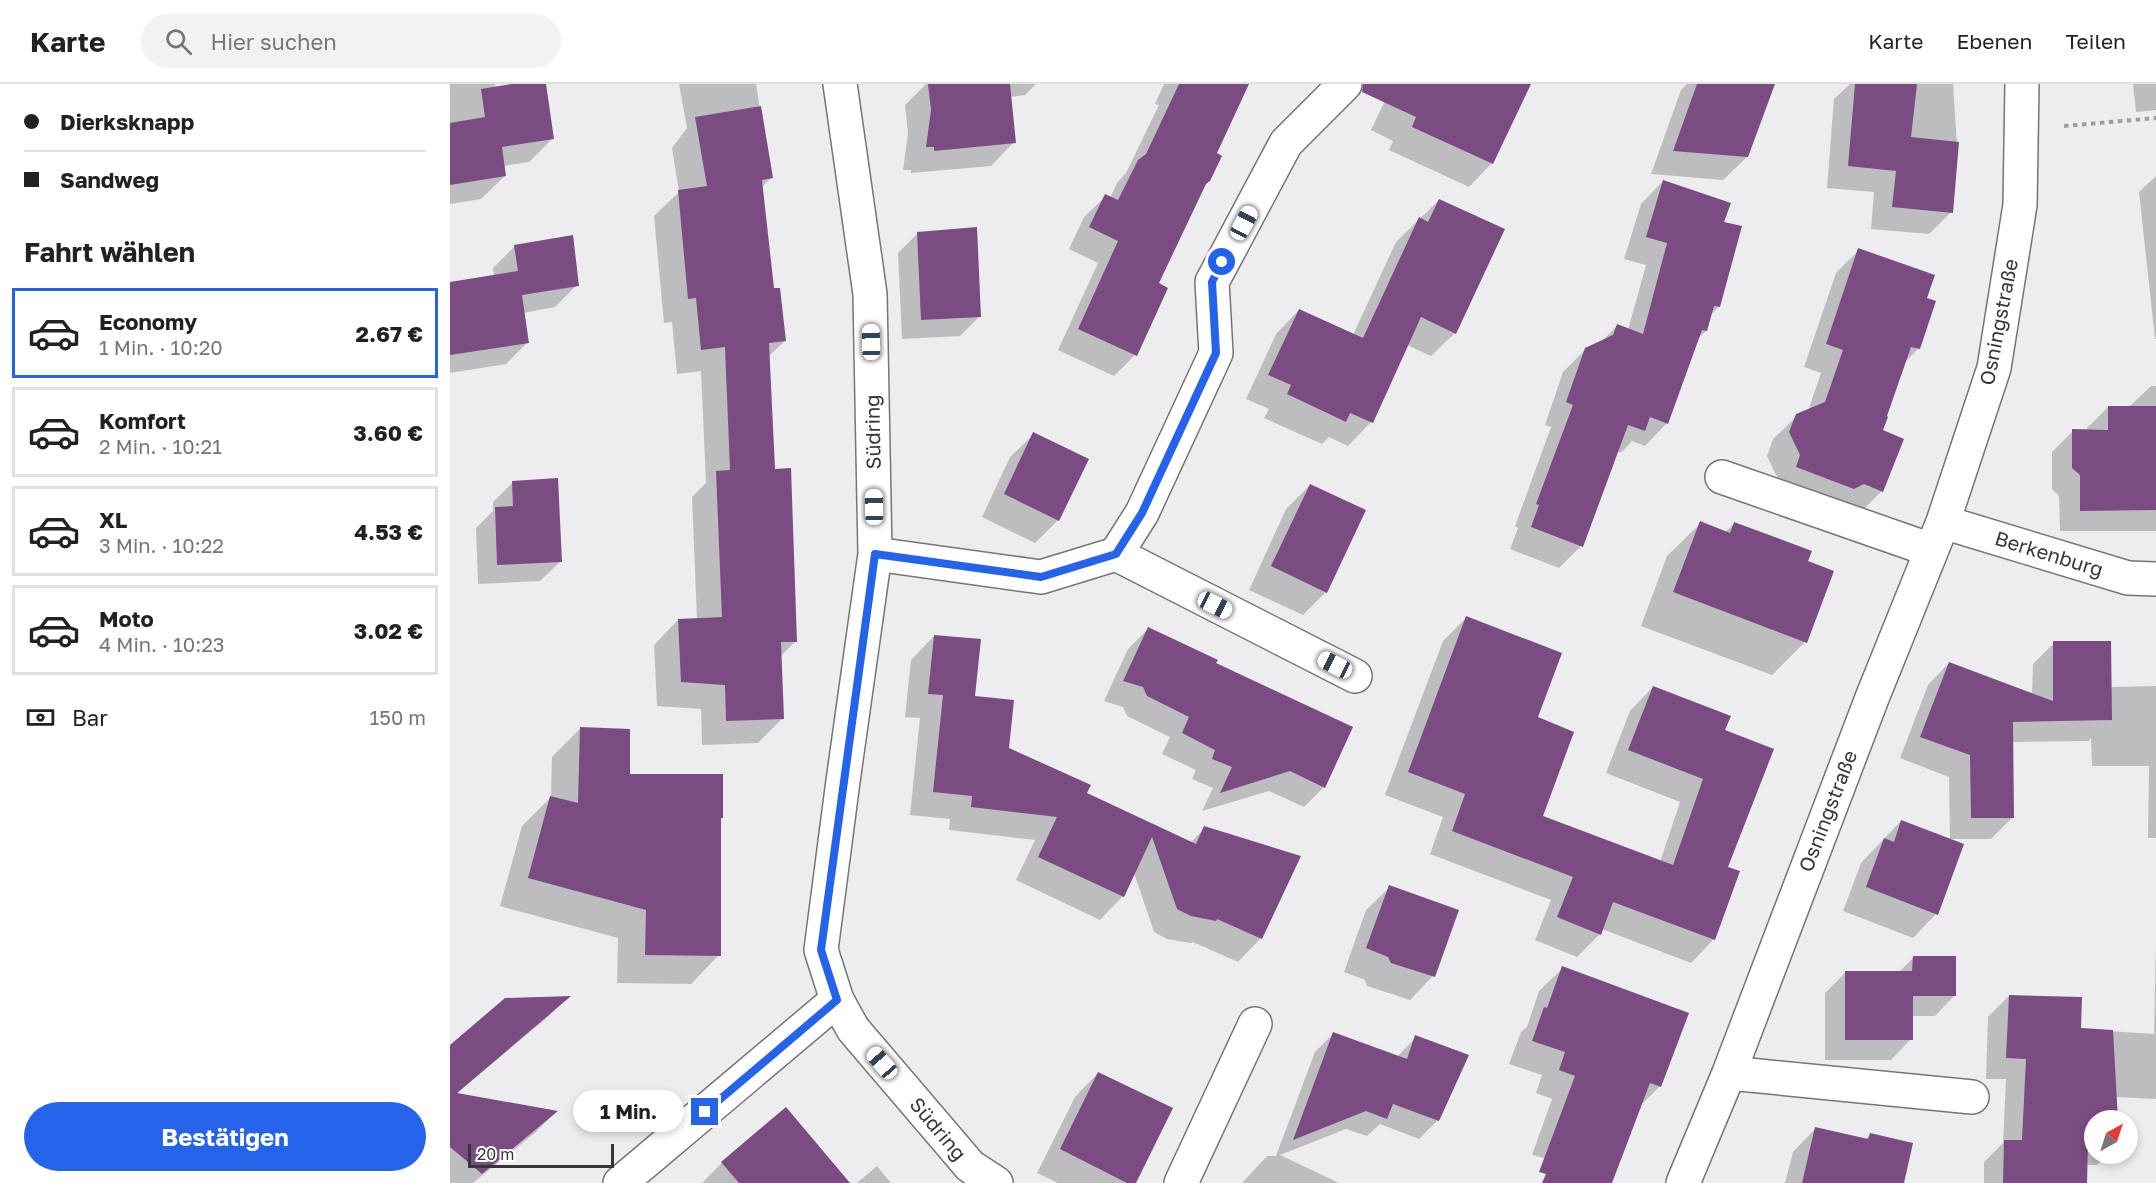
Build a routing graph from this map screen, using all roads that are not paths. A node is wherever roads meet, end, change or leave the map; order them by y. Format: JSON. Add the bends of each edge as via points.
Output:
{"nodes":[{"id":1,"x":840,"y":84,"type":"edge"},
{"id":2,"x":1345,"y":84,"type":"edge"},
{"id":3,"x":2022,"y":84,"type":"edge"},
{"id":4,"x":1722,"y":477,"type":"dead end"},
{"id":5,"x":1937,"y":536,"type":"junction"},
{"id":6,"x":875,"y":554,"type":"junction"},
{"id":7,"x":1116,"y":554,"type":"junction"},
{"id":8,"x":2156,"y":579,"type":"edge"},
{"id":9,"x":1355,"y":676,"type":"dead end"},
{"id":10,"x":837,"y":1000,"type":"junction"},
{"id":11,"x":1255,"y":1024,"type":"dead end"},
{"id":12,"x":1729,"y":1073,"type":"junction"},
{"id":13,"x":1972,"y":1097,"type":"dead end"},
{"id":14,"x":620,"y":1183,"type":"edge"},
{"id":15,"x":996,"y":1183,"type":"edge"},
{"id":16,"x":1181,"y":1183,"type":"edge"},
{"id":17,"x":1683,"y":1183,"type":"edge"}],
"edges":[{"from":1,"to":6,"type":"street","name":"Südring","via":[[870,294]]},
{"from":2,"to":7,"type":"street","via":[[1286,143],[1212,282],[1216,353],[1142,513]]},
{"from":3,"to":5,"type":"street","name":"Osningstraße","via":[[2020,205],[1994,368]]},
{"from":4,"to":5,"type":"street"},
{"from":5,"to":8,"type":"street","name":"Berkenburg","via":[[2128,578]]},
{"from":5,"to":12,"type":"street","name":"Osningstraße"},
{"from":6,"to":7,"type":"street","via":[[1041,577]]},
{"from":6,"to":10,"type":"street","name":"Südring","via":[[821,950]]},
{"from":7,"to":9,"type":"street"},
{"from":10,"to":14,"type":"street"},
{"from":10,"to":15,"type":"street","name":"Südring","via":[[853,1029],[970,1166]]},
{"from":11,"to":16,"type":"street"},
{"from":12,"to":13,"type":"street"},
{"from":12,"to":17,"type":"street","name":"Osningstraße"}]}
